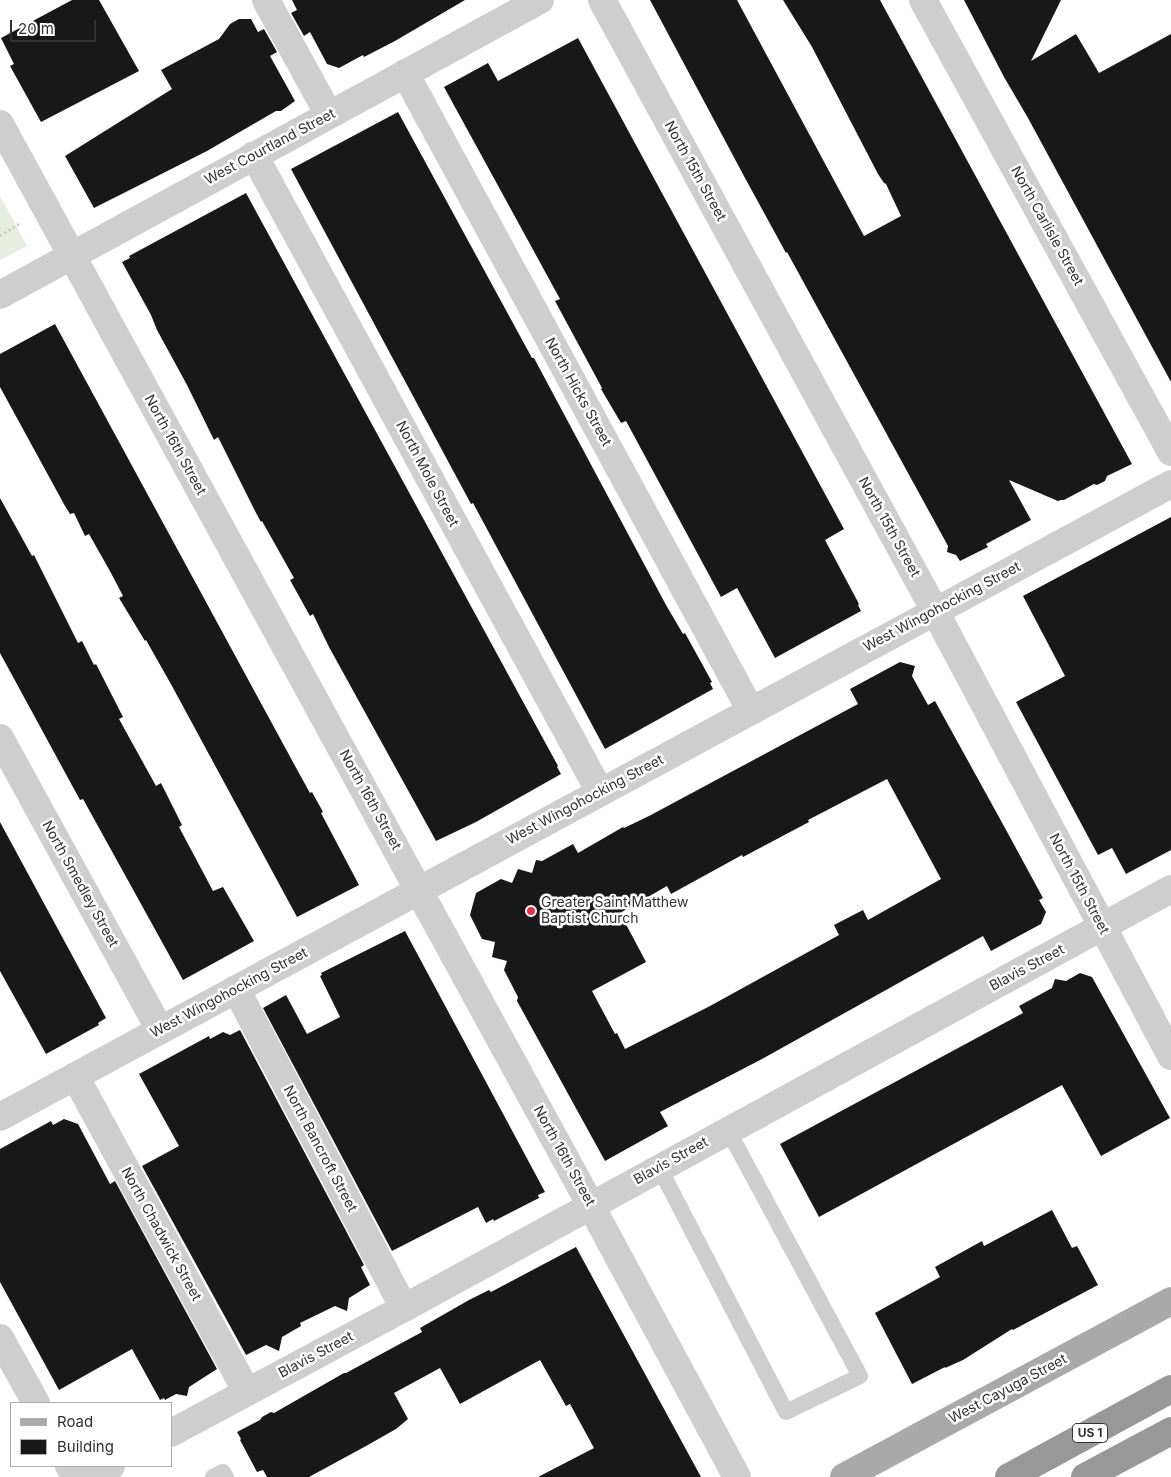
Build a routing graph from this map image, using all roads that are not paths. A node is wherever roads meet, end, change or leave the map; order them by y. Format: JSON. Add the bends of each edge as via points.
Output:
{"nodes":[{"id":1,"x":266,"y":0,"type":"edge"},
{"id":2,"x":540,"y":0,"type":"edge"},
{"id":3,"x":602,"y":0,"type":"edge"},
{"id":4,"x":923,"y":0,"type":"edge"},
{"id":5,"x":405,"y":73,"type":"junction"},
{"id":6,"x":329,"y":116,"type":"junction"},
{"id":7,"x":0,"y":124,"type":"edge"},
{"id":8,"x":254,"y":155,"type":"junction"},
{"id":9,"x":70,"y":255,"type":"junction"},
{"id":10,"x":0,"y":295,"type":"edge"},
{"id":11,"x":1171,"y":452,"type":"edge"},
{"id":12,"x":1171,"y":484,"type":"edge"},
{"id":13,"x":935,"y":611,"type":"junction"},
{"id":14,"x":751,"y":711,"type":"junction"},
{"id":15,"x":0,"y":738,"type":"edge"},
{"id":16,"x":600,"y":792,"type":"junction"},
{"id":17,"x":1171,"y":889,"type":"edge"},
{"id":18,"x":419,"y":890,"type":"junction"},
{"id":19,"x":1102,"y":927,"type":"junction"},
{"id":20,"x":236,"y":989,"type":"junction"},
{"id":21,"x":160,"y":1030,"type":"junction"},
{"id":22,"x":1171,"y":1056,"type":"edge"},
{"id":23,"x":75,"y":1076,"type":"junction"},
{"id":24,"x":0,"y":1116,"type":"edge"},
{"id":25,"x":728,"y":1130,"type":"junction"},
{"id":26,"x":659,"y":1168,"type":"junction"},
{"id":27,"x":591,"y":1205,"type":"junction"},
{"id":28,"x":1171,"y":1301,"type":"edge"},
{"id":29,"x":404,"y":1308,"type":"junction"},
{"id":30,"x":0,"y":1338,"type":"edge"},
{"id":31,"x":1171,"y":1389,"type":"edge"},
{"id":32,"x":247,"y":1392,"type":"junction"},
{"id":33,"x":35,"y":1402,"type":"edge"},
{"id":34,"x":1171,"y":1430,"type":"edge"},
{"id":35,"x":172,"y":1432,"type":"edge"},
{"id":36,"x":109,"y":1467,"type":"edge"},
{"id":37,"x":90,"y":1477,"type":"edge"},
{"id":38,"x":213,"y":1477,"type":"edge"},
{"id":39,"x":226,"y":1477,"type":"edge"},
{"id":40,"x":737,"y":1477,"type":"edge"},
{"id":41,"x":844,"y":1477,"type":"edge"},
{"id":42,"x":1009,"y":1477,"type":"edge"},
{"id":43,"x":1086,"y":1477,"type":"edge"}],
"edges":[{"from":1,"to":6,"type":"street"},
{"from":2,"to":5,"type":"street","name":"West Courtland Street"},
{"from":3,"to":13,"type":"street","name":"North 15th Street"},
{"from":4,"to":11,"type":"street","name":"North Carlisle Street"},
{"from":5,"to":6,"type":"street","name":"West Courtland Street"},
{"from":5,"to":14,"type":"street","name":"North Hicks Street"},
{"from":6,"to":8,"type":"street","name":"West Courtland Street"},
{"from":7,"to":9,"type":"street","name":"North 16th Street"},
{"from":8,"to":9,"type":"street","name":"West Courtland Street"},
{"from":8,"to":16,"type":"street","name":"North Mole Street"},
{"from":9,"to":10,"type":"street","name":"West Courtland Street"},
{"from":9,"to":18,"type":"street","name":"North 16th Street"},
{"from":12,"to":13,"type":"street","name":"West Wingohocking Street"},
{"from":13,"to":14,"type":"street","name":"West Wingohocking Street"},
{"from":13,"to":19,"type":"street","name":"North 15th Street"},
{"from":14,"to":16,"type":"street","name":"West Wingohocking Street"},
{"from":15,"to":21,"type":"street","name":"North Smedley Street"},
{"from":16,"to":18,"type":"street","name":"West Wingohocking Street"},
{"from":17,"to":19,"type":"street","name":"Blavis Street"},
{"from":18,"to":20,"type":"street","name":"West Wingohocking Street"},
{"from":18,"to":27,"type":"street","name":"North 16th Street"},
{"from":19,"to":22,"type":"street","name":"North 15th Street"},
{"from":19,"to":25,"type":"street","name":"Blavis Street"},
{"from":20,"to":21,"type":"street","name":"West Wingohocking Street"},
{"from":20,"to":29,"type":"street","name":"North Bancroft Street"},
{"from":21,"to":23,"type":"street","name":"West Wingohocking Street"},
{"from":23,"to":24,"type":"street","name":"West Wingohocking Street"},
{"from":23,"to":32,"type":"street","name":"North Chadwick Street"},
{"from":25,"to":26,"type":"street","name":"Blavis Street"},
{"from":25,"to":26,"type":"lane","via":[[860,1376],[786,1412]]},
{"from":26,"to":27,"type":"street","name":"Blavis Street"},
{"from":27,"to":29,"type":"street","name":"Blavis Street"},
{"from":27,"to":40,"type":"street","name":"North 16th Street"},
{"from":28,"to":41,"type":"main road","name":"West Cayuga Street"},
{"from":29,"to":32,"type":"street","name":"Blavis Street"},
{"from":30,"to":33,"type":"street"},
{"from":31,"to":42,"type":"highway","number":"US 1"},
{"from":32,"to":35,"type":"street","name":"Blavis Street"},
{"from":34,"to":43,"type":"highway","number":"US 1"},
{"from":36,"to":37,"type":"street"},
{"from":38,"to":39,"type":"lane","via":[[223,1472]]}]}
